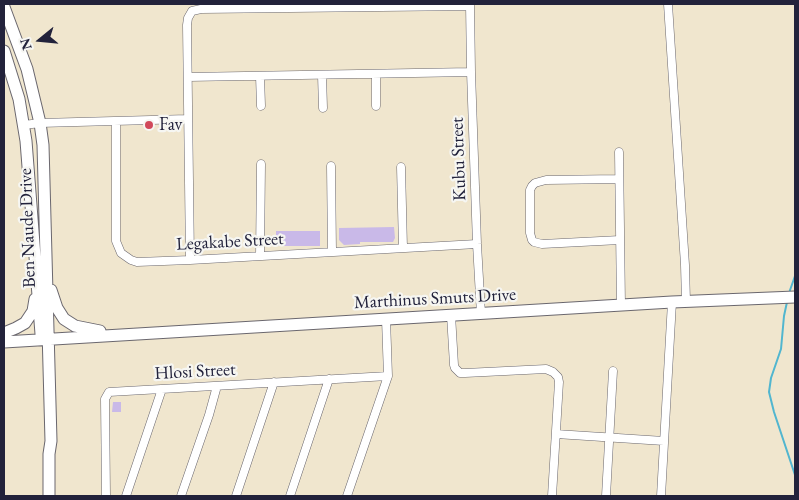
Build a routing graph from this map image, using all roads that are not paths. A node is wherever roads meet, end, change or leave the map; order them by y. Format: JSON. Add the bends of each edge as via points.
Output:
{"nodes":[{"id":1,"x":668,"y":4,"type":"edge"},
{"id":2,"x":470,"y":5,"type":"edge"},
{"id":3,"x":4,"y":7,"type":"edge"},
{"id":4,"x":4,"y":52,"type":"edge"},
{"id":5,"x":471,"y":72,"type":"junction"},
{"id":6,"x":376,"y":74,"type":"junction"},
{"id":7,"x":322,"y":75,"type":"junction"},
{"id":8,"x":260,"y":76,"type":"junction"},
{"id":9,"x":188,"y":77,"type":"junction"},
{"id":10,"x":261,"y":106,"type":"dead end"},
{"id":11,"x":376,"y":106,"type":"dead end"},
{"id":12,"x":323,"y":108,"type":"dead end"},
{"id":13,"x":188,"y":120,"type":"junction"},
{"id":14,"x":116,"y":121,"type":"junction"},
{"id":15,"x":40,"y":123,"type":"junction"},
{"id":16,"x":24,"y":125,"type":"junction"},
{"id":17,"x":620,"y":152,"type":"dead end"},
{"id":18,"x":261,"y":164,"type":"dead end"},
{"id":19,"x":331,"y":166,"type":"dead end"},
{"id":20,"x":400,"y":167,"type":"dead end"},
{"id":21,"x":619,"y":179,"type":"junction"},
{"id":22,"x":620,"y":240,"type":"junction"},
{"id":23,"x":477,"y":244,"type":"junction"},
{"id":24,"x":403,"y":248,"type":"junction"},
{"id":25,"x":332,"y":252,"type":"junction"},
{"id":26,"x":260,"y":256,"type":"junction"},
{"id":27,"x":190,"y":260,"type":"junction"},
{"id":28,"x":41,"y":272,"type":"junction"},
{"id":29,"x":795,"y":297,"type":"edge"},
{"id":30,"x":672,"y":302,"type":"junction"},
{"id":31,"x":686,"y":302,"type":"junction"},
{"id":32,"x":621,"y":306,"type":"junction"},
{"id":33,"x":481,"y":314,"type":"junction"},
{"id":34,"x":451,"y":315,"type":"junction"},
{"id":35,"x":386,"y":319,"type":"junction"},
{"id":36,"x":187,"y":330,"type":"junction"},
{"id":37,"x":100,"y":331,"type":"junction"},
{"id":38,"x":4,"y":334,"type":"edge"},
{"id":39,"x":45,"y":337,"type":"junction"},
{"id":40,"x":4,"y":342,"type":"edge"},
{"id":41,"x":614,"y":371,"type":"dead end"},
{"id":42,"x":388,"y":376,"type":"junction"},
{"id":43,"x":330,"y":379,"type":"junction"},
{"id":44,"x":274,"y":382,"type":"junction"},
{"id":45,"x":217,"y":386,"type":"junction"},
{"id":46,"x":162,"y":389,"type":"junction"},
{"id":47,"x":556,"y":434,"type":"junction"},
{"id":48,"x":610,"y":438,"type":"junction"},
{"id":49,"x":664,"y":441,"type":"junction"},
{"id":50,"x":49,"y":496,"type":"edge"},
{"id":51,"x":106,"y":496,"type":"edge"},
{"id":52,"x":126,"y":496,"type":"edge"},
{"id":53,"x":181,"y":496,"type":"edge"},
{"id":54,"x":236,"y":496,"type":"edge"},
{"id":55,"x":290,"y":496,"type":"edge"},
{"id":56,"x":347,"y":496,"type":"edge"},
{"id":57,"x":552,"y":496,"type":"edge"},
{"id":58,"x":606,"y":496,"type":"edge"},
{"id":59,"x":661,"y":496,"type":"edge"}],
"edges":[{"from":1,"to":31,"type":"street"},
{"from":2,"to":5,"type":"street","name":"Kubu Street"},
{"from":2,"to":9,"type":"street","via":[[194,10],[187,25]]},
{"from":3,"to":15,"type":"street","name":"Ben Naude Drive","via":[[27,69]]},
{"from":4,"to":16,"type":"street","name":"Ben Naude Drive"},
{"from":5,"to":6,"type":"street"},
{"from":5,"to":23,"type":"street","name":"Kubu Street"},
{"from":6,"to":7,"type":"street"},
{"from":6,"to":11,"type":"street"},
{"from":7,"to":8,"type":"street"},
{"from":7,"to":12,"type":"street"},
{"from":8,"to":9,"type":"street"},
{"from":8,"to":10,"type":"street"},
{"from":9,"to":13,"type":"street"},
{"from":13,"to":14,"type":"street"},
{"from":13,"to":27,"type":"street"},
{"from":14,"to":15,"type":"street"},
{"from":14,"to":27,"type":"street","name":"Legakabe Street","via":[[118,247],[126,257],[137,262]]},
{"from":15,"to":16,"type":"street"},
{"from":15,"to":28,"type":"street","name":"Ben Naude Drive","via":[[43,153]]},
{"from":16,"to":28,"type":"street","name":"Ben Naude Drive"},
{"from":17,"to":21,"type":"street"},
{"from":18,"to":26,"type":"street"},
{"from":19,"to":25,"type":"street"},
{"from":20,"to":24,"type":"street"},
{"from":21,"to":22,"type":"street"},
{"from":21,"to":22,"type":"street","via":[[535,183],[530,190],[530,233],[534,242],[542,244]]},
{"from":22,"to":32,"type":"street"},
{"from":23,"to":24,"type":"street","name":"Legakabe Street"},
{"from":23,"to":33,"type":"street","name":"Kubu Street"},
{"from":24,"to":25,"type":"street","name":"Legakabe Street"},
{"from":25,"to":26,"type":"street","name":"Legakabe Street"},
{"from":26,"to":27,"type":"street","name":"Legakabe Street"},
{"from":28,"to":37,"type":"street","via":[[62,316],[75,326]]},
{"from":28,"to":38,"type":"street","via":[[33,310],[25,323]]},
{"from":28,"to":39,"type":"street","name":"Ben Naude Drive"},
{"from":29,"to":31,"type":"street","name":"Marthinus Smuts Drive"},
{"from":30,"to":31,"type":"street","name":"Marthinus Smuts Drive"},
{"from":30,"to":32,"type":"street","name":"Marthinus Smuts Drive"},
{"from":30,"to":49,"type":"street"},
{"from":32,"to":33,"type":"street","name":"Marthinus Smuts Drive"},
{"from":33,"to":34,"type":"street","name":"Marthinus Smuts Drive"},
{"from":34,"to":35,"type":"street","name":"Marthinus Smuts Drive"},
{"from":34,"to":47,"type":"street","via":[[453,359],[460,373],[546,369],[556,376],[559,382]]},
{"from":35,"to":36,"type":"street","name":"Marthinus Smuts Drive"},
{"from":35,"to":42,"type":"street"},
{"from":36,"to":37,"type":"street","name":"Marthinus Smuts Drive"},
{"from":36,"to":39,"type":"street","name":"Marthinus Smuts Drive"},
{"from":37,"to":39,"type":"street","name":"Marthinus Smuts Drive"},
{"from":38,"to":39,"type":"street"},
{"from":39,"to":40,"type":"street","name":"Marthinus Smuts Drive"},
{"from":39,"to":50,"type":"street","name":"Ben Naude Drive"},
{"from":41,"to":48,"type":"street"},
{"from":42,"to":43,"type":"street","name":"Hlosi Street"},
{"from":42,"to":56,"type":"street"},
{"from":43,"to":44,"type":"street","name":"Hlosi Street"},
{"from":43,"to":55,"type":"street"},
{"from":44,"to":45,"type":"street","name":"Hlosi Street"},
{"from":44,"to":54,"type":"street"},
{"from":45,"to":46,"type":"street","name":"Hlosi Street"},
{"from":45,"to":53,"type":"street"},
{"from":46,"to":51,"type":"street","name":"Hlosi Street","via":[[113,391],[105,396]]},
{"from":46,"to":52,"type":"street"},
{"from":47,"to":48,"type":"street"},
{"from":47,"to":57,"type":"street"},
{"from":48,"to":49,"type":"street"},
{"from":48,"to":58,"type":"street"},
{"from":49,"to":59,"type":"street"}]}
